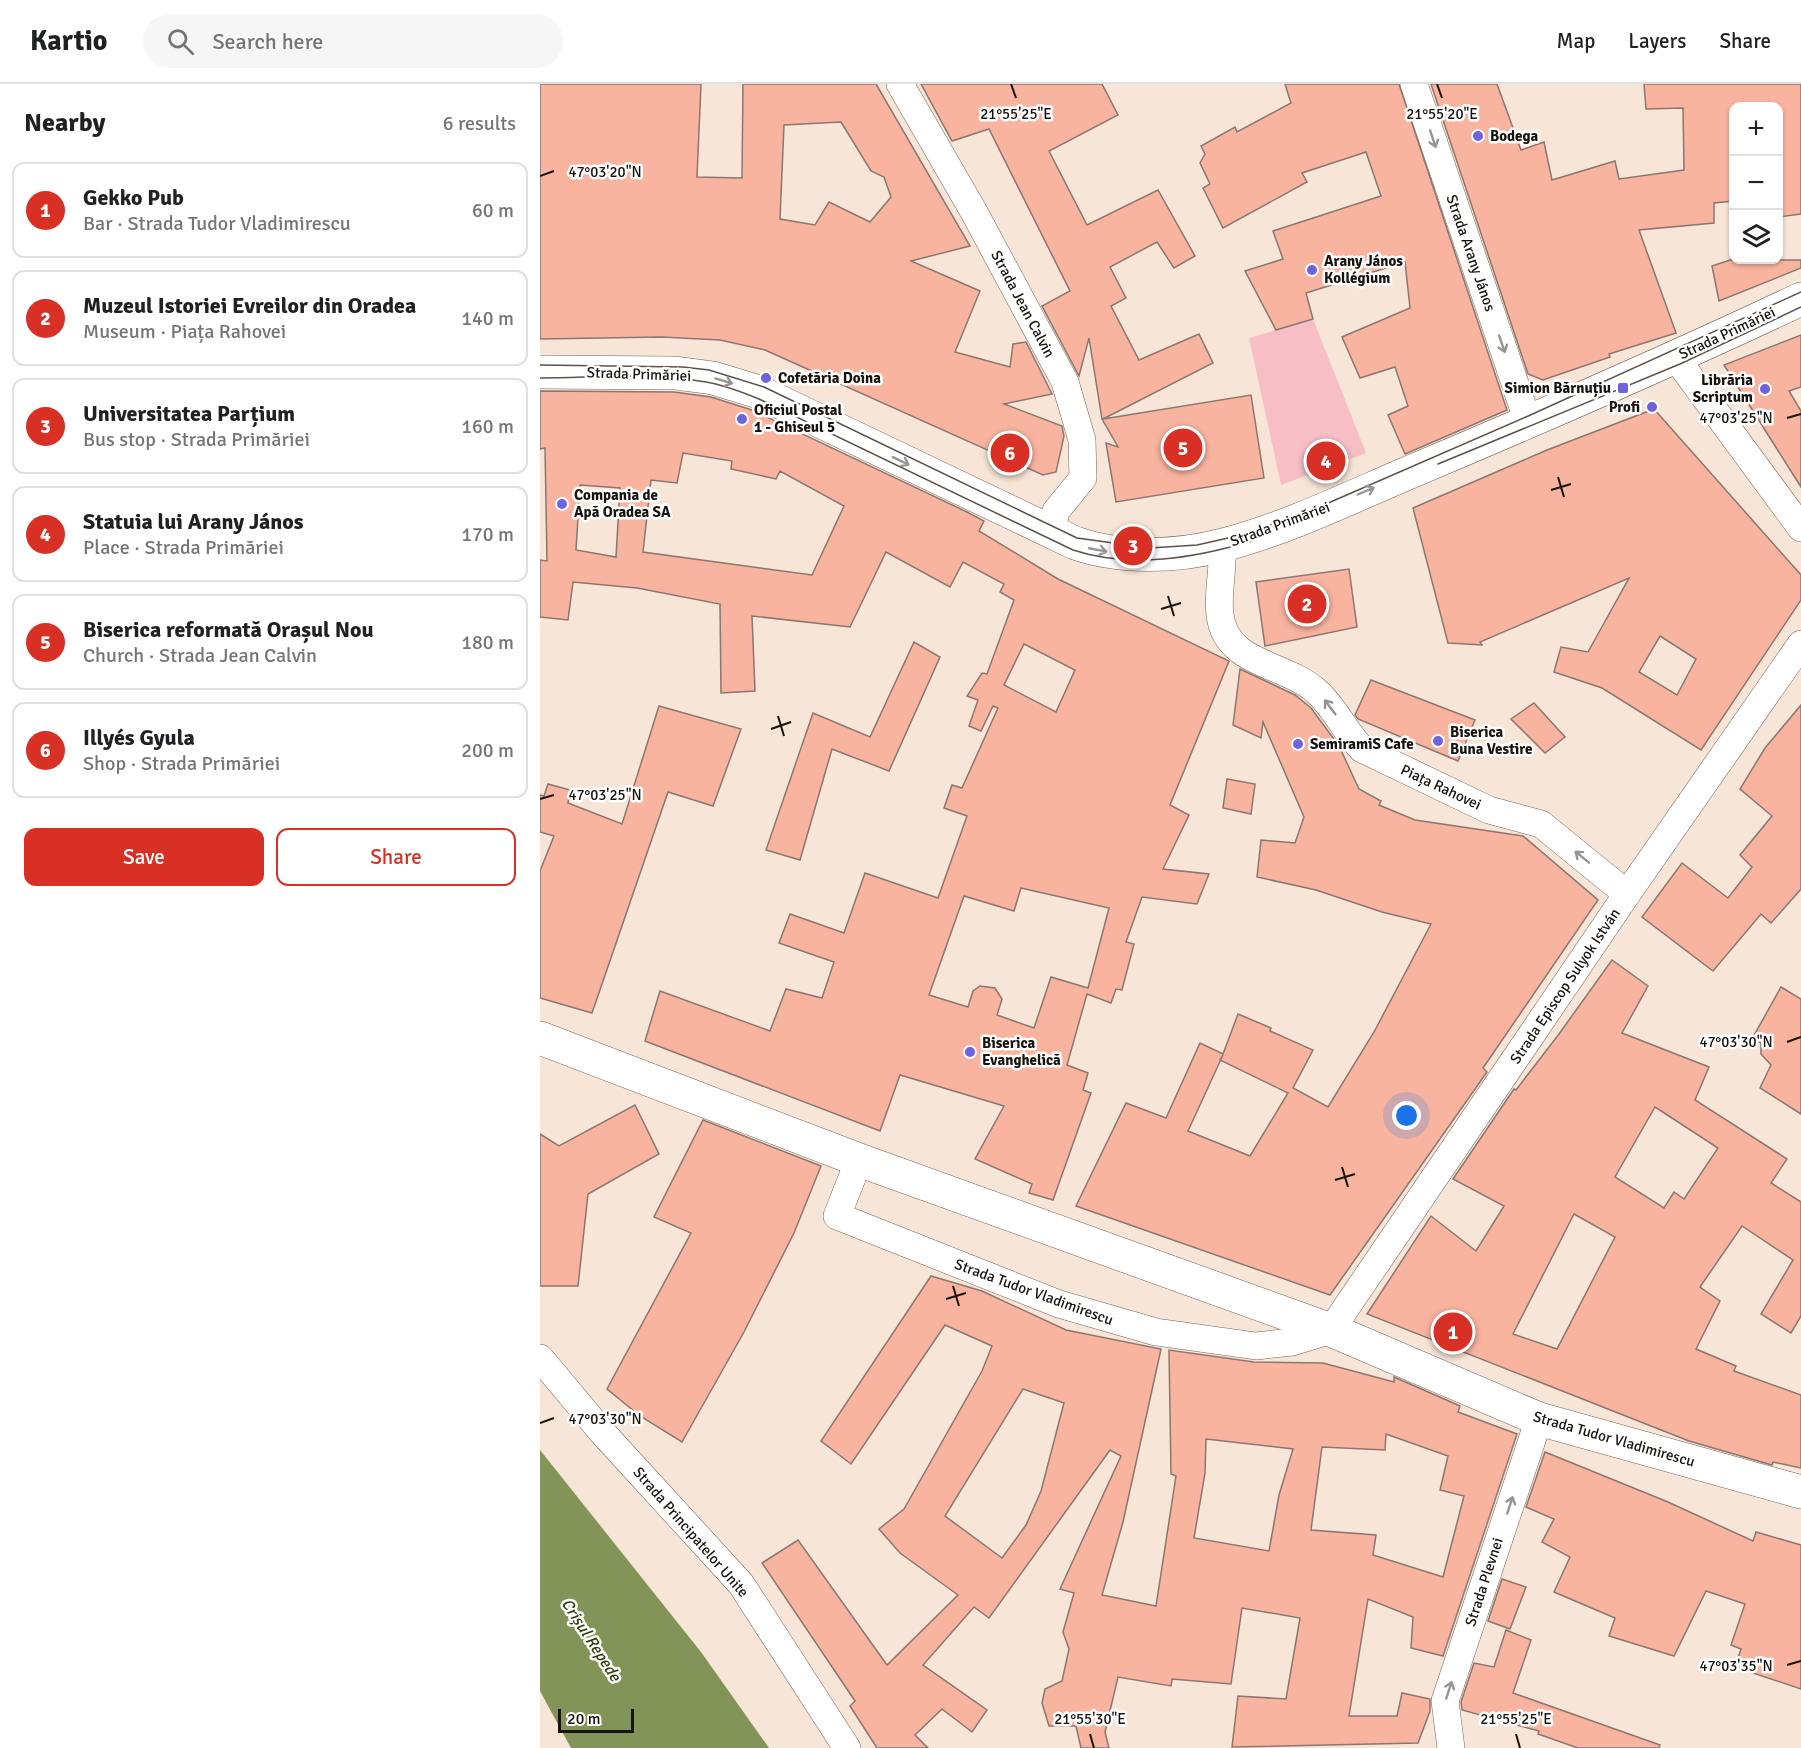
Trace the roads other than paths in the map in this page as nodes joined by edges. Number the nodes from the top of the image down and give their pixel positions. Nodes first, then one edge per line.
1 (900, 84) edge
2 (1414, 84) edge
3 (1801, 299) edge
4 (1676, 357) junction
5 (540, 372) edge
6 (1528, 423) junction
7 (1801, 528) edge
8 (1051, 534) junction
9 (1222, 545) junction
10 (1801, 644) edge
11 (1627, 894) junction
12 (540, 1038) edge
13 (859, 1160) junction
14 (1331, 1330) junction
15 (540, 1358) edge
16 (1539, 1419) junction
17 (1801, 1492) edge
18 (847, 1748) edge
19 (1451, 1748) edge

1 - 8 street, Strada Jean Calvin
2 -> 6 street, Strada Arany János
3 - 4 street, Strada Primăriei
4 - 6 street, Strada Primăriei
4 - 7 street
5 -> 8 street, Strada Primăriei
9 -> 6 street, Strada Primăriei
8 -> 9 street, Strada Primăriei
11 -> 9 street, Piața Rahovei
10 - 11 street, Strada Episcop Sulyok István
11 - 14 street, Strada Episcop Sulyok István
12 - 13 street, Strada Tudor Vladimirescu
13 - 14 street, Strada Tudor Vladimirescu
13 - 14 street, Strada Tudor Vladimirescu
14 - 16 street, Strada Tudor Vladimirescu
15 - 18 street, Strada Principatelor Unite
16 - 17 street, Strada Tudor Vladimirescu
19 -> 16 street, Strada Plevnei

